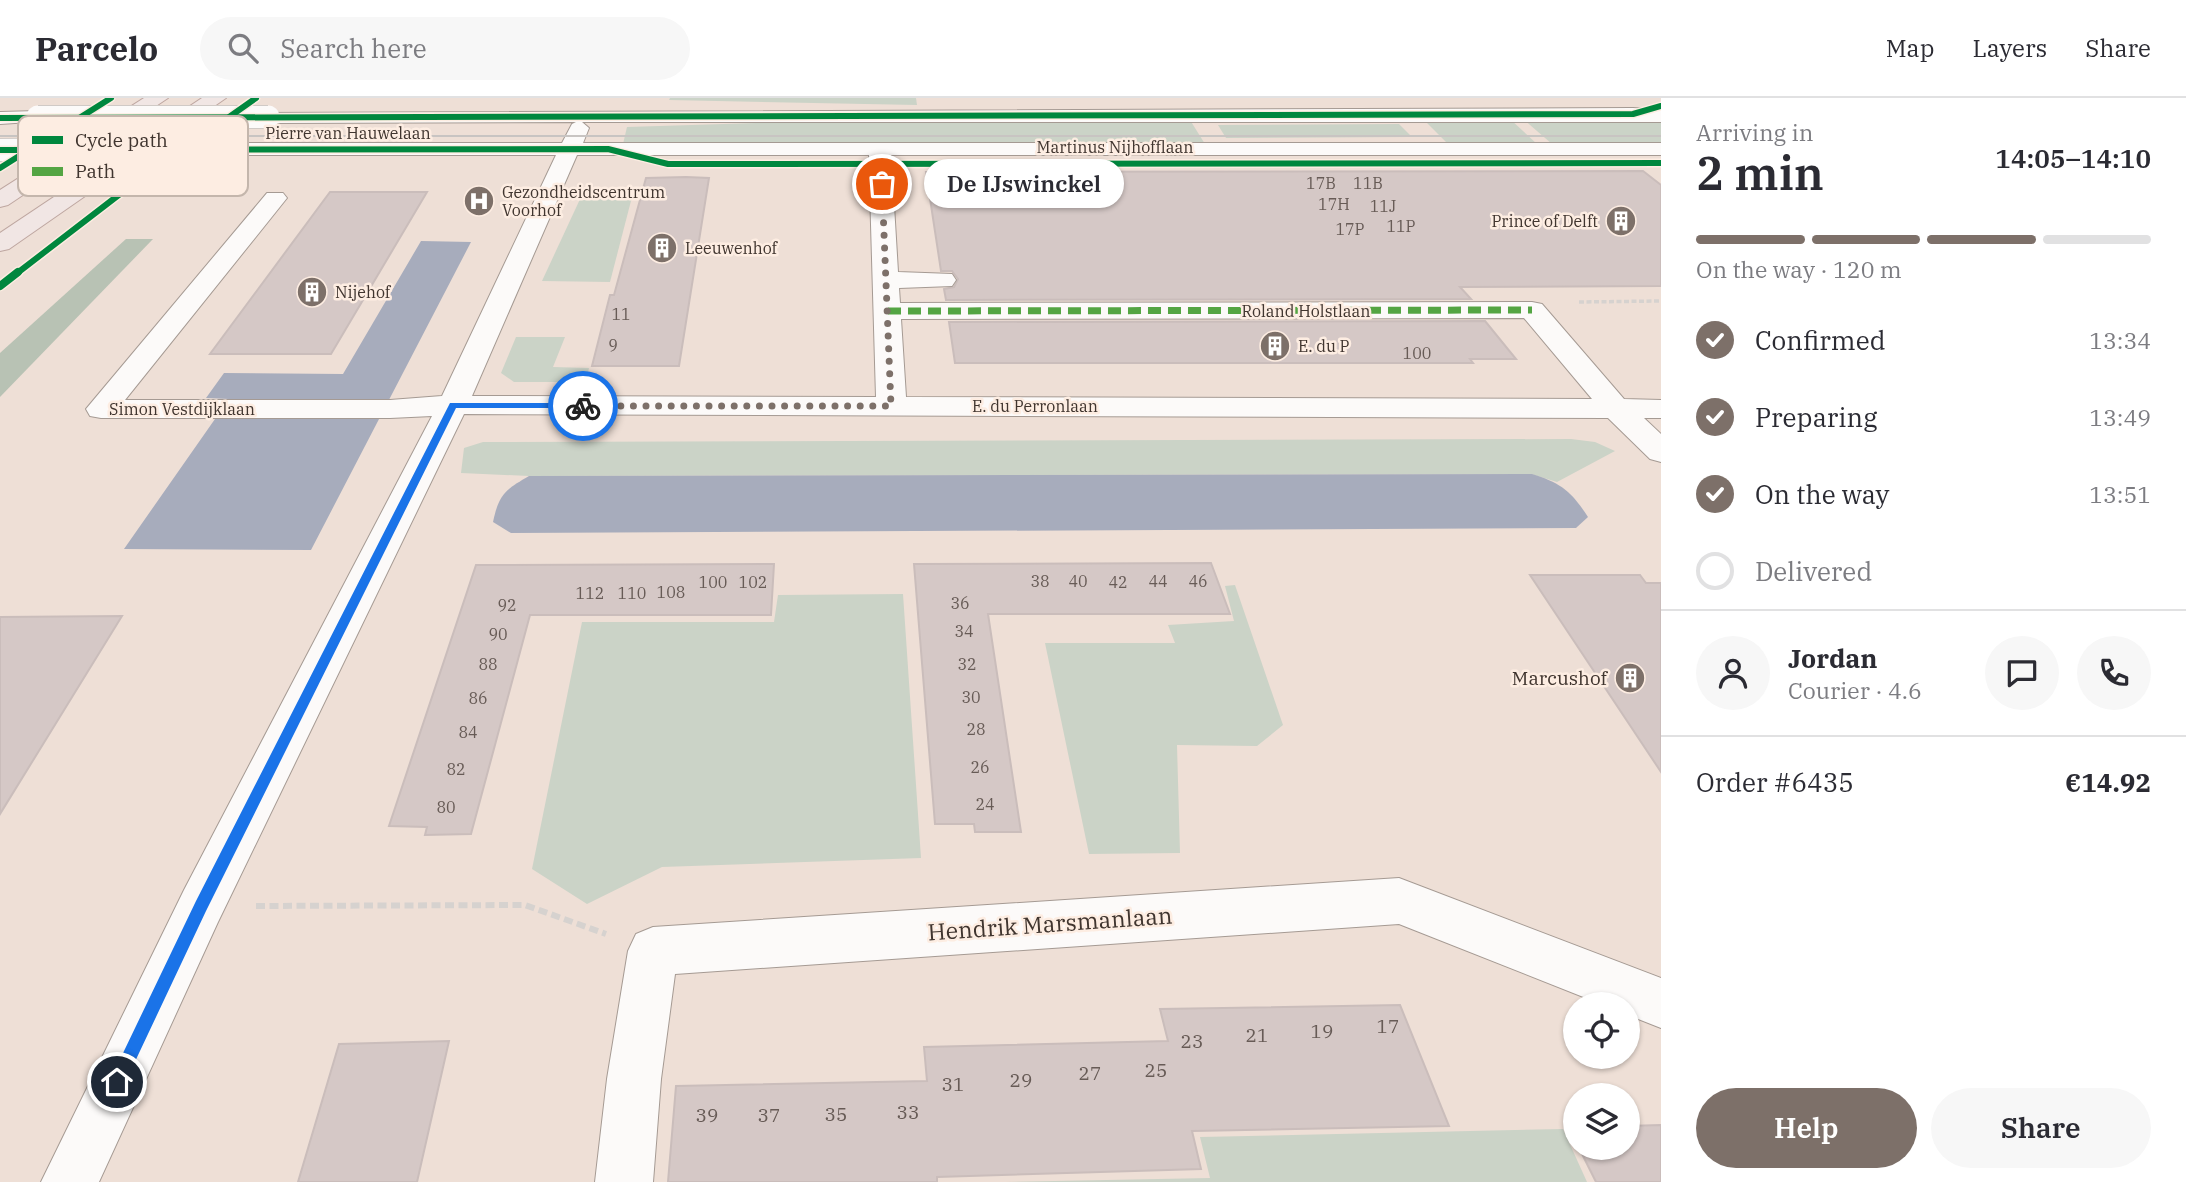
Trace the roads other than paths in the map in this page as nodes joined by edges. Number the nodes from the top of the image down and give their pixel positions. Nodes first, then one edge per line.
1 (158, 98) edge
2 (216, 98) edge
3 (564, 98) edge
4 (635, 98) edge
5 (1659, 111) edge
6 (130, 116) edge
7 (188, 116) edge
8 (248, 117) edge
9 (520, 117) junction
10 (0, 118) edge
11 (18, 118) edge
12 (694, 118) junction
13 (580, 125) edge
14 (248, 149) edge
15 (880, 149) junction
16 (940, 149) junction
17 (1661, 149) edge
18 (0, 150) edge
19 (18, 150) edge
20 (944, 172) dead end
21 (18, 188) edge
22 (68, 196) edge
23 (275, 198) dead end
24 (0, 200) edge
25 (0, 244) edge
26 (943, 280) dead end
27 (887, 281) junction
28 (888, 311) junction
29 (453, 405) junction
30 (891, 406) junction
31 (1616, 409) junction
32 (1661, 410) edge
33 (1661, 452) edge
34 (1661, 1003) edge
35 (70, 1182) edge
36 (624, 1182) edge

1 - 6 main road
2 - 7 main road
3 - 9 street
4 - 12 street
5 - 12 street, Martinus Nijhofflaan
8 - 9 street, Pierre van Hauwelaan, bridge
9 - 13 street, Pierre van Hauwelaan
10 - 11 street, Pierre van Hauwelaan, bridge
12 - 13 street, Martinus Nijhofflaan
13 - 14 street, Pierre van Hauwelaan, bridge
13 - 15 street, Martinus Nijhofflaan
13 - 29 street
15 - 16 street, Martinus Nijhofflaan
15 - 27 street
16 - 17 street, Martinus Nijhofflaan
16 - 20 street
18 - 19 street, Pierre van Hauwelaan, bridge
21 - 24 main road
22 - 25 main road
23 - 29 street, Simon Vestdijklaan
26 - 27 street
27 - 28 street
28 - 30 street
28 - 31 street, Roland Holstlaan
29 - 30 street, E. du Perronlaan
29 - 35 street
30 - 31 street, E. du Perronlaan
31 - 32 street, E. du Perronlaan
31 - 33 street
34 - 36 street, Hendrik Marsmanlaan

